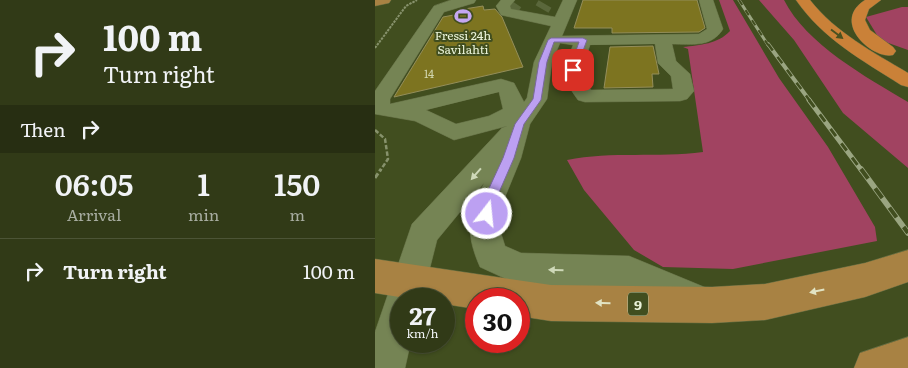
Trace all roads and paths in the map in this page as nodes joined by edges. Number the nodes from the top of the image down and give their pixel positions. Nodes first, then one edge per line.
1 (384, 0) edge
2 (417, 0) edge
3 (469, 0) edge
4 (706, 0) edge
5 (803, 0) edge
6 (874, 0) edge
7 (375, 2) edge
8 (535, 9) edge
9 (551, 40) junction
10 (583, 40) junction
11 (663, 40) junction
12 (375, 48) edge
13 (908, 63) edge
14 (908, 81) edge
15 (524, 110) junction
16 (392, 111) junction
17 (375, 130) edge
18 (375, 178) edge
19 (908, 266) edge
20 (375, 276) edge
21 (393, 288) edge
22 (407, 288) edge
23 (455, 298) edge
24 (703, 305) junction
25 (390, 347) edge
26 (908, 357) edge
27 (384, 368) edge
28 (875, 368) edge

1 - 7 main road
2 - 12 path
3 - 16 street
4 - 11 street
5 -> 14 highway
6 - 13 highway
8 - 9 street
9 - 10 street
9 - 15 street
10 - 11 street
10 - 11 street
15 - 16 street
15 - 16 street
15 -> 22 street
24 -> 15 street
17 - 18 path
19 -> 24 main road, 9
20 - 21 main road, 9
24 -> 23 main road, 9
25 - 27 street
26 - 28 main road

